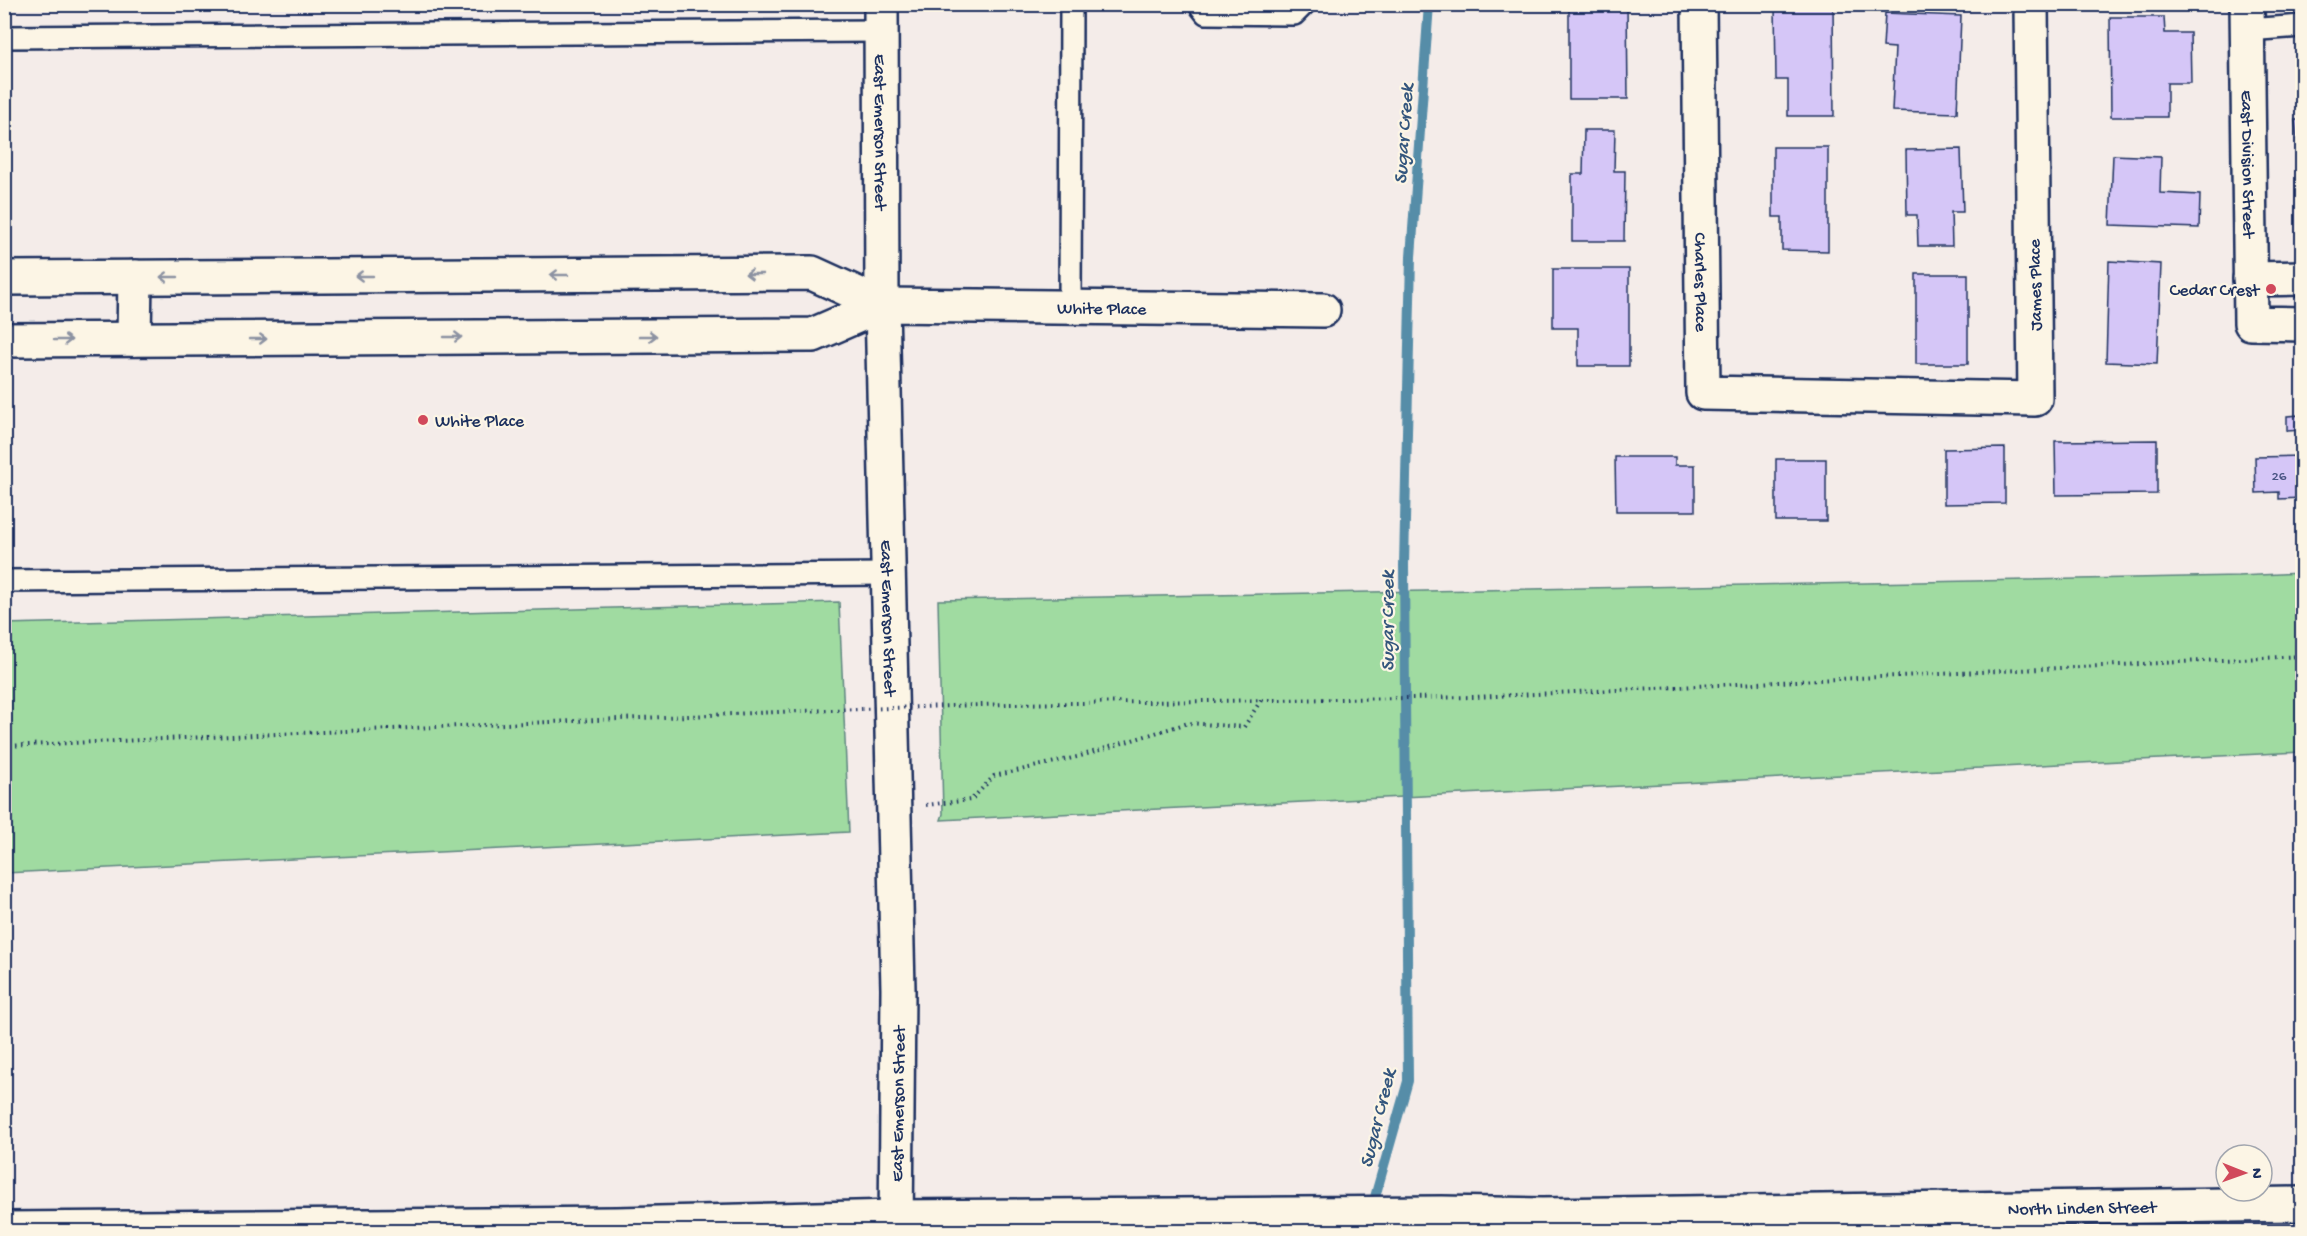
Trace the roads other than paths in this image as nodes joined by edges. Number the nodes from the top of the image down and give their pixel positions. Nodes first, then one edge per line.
1 (1071, 4) edge
2 (1199, 4) edge
3 (1304, 4) edge
4 (1699, 4) edge
5 (2031, 4) edge
6 (2247, 17) edge
7 (881, 18) edge
8 (2302, 26) edge
9 (4, 37) edge
10 (135, 277) junction
11 (4, 278) edge
12 (2302, 278) edge
13 (2250, 279) junction
14 (882, 305) junction
15 (1070, 308) junction
16 (1323, 310) dead end
17 (2302, 324) edge
18 (134, 339) junction
19 (4, 340) edge
20 (1869, 396) joint
21 (888, 574) junction
22 (4, 581) edge
23 (2295, 1204) edge
24 (1542, 1223) edge
25 (896, 1224) edge
26 (754, 1226) edge
27 (673, 1227) edge
28 (617, 1228) edge
29 (4, 1229) edge

1 - 15 lane
2 - 3 lane
4 - 20 street, Charles Place
5 - 20 street, James Place
6 - 8 lane
6 - 13 street, East Division Street
7 - 9 lane
7 - 14 street, East Emerson Street
10 - 11 street, White Place
14 -> 10 street, White Place
10 - 18 street
12 - 13 street
13 - 17 street, East Division Street
14 - 15 street, White Place
18 -> 14 street, White Place
14 - 21 street, East Emerson Street
15 - 16 street, White Place
19 -> 18 street, White Place
21 - 22 lane
21 - 25 street, East Emerson Street
23 - 24 street, North Linden Street
24 - 25 street, North Linden Street
25 - 26 street, North Linden Street
26 - 27 street, North Linden Street
27 - 28 street, North Linden Street
28 - 29 street, North Linden Street

